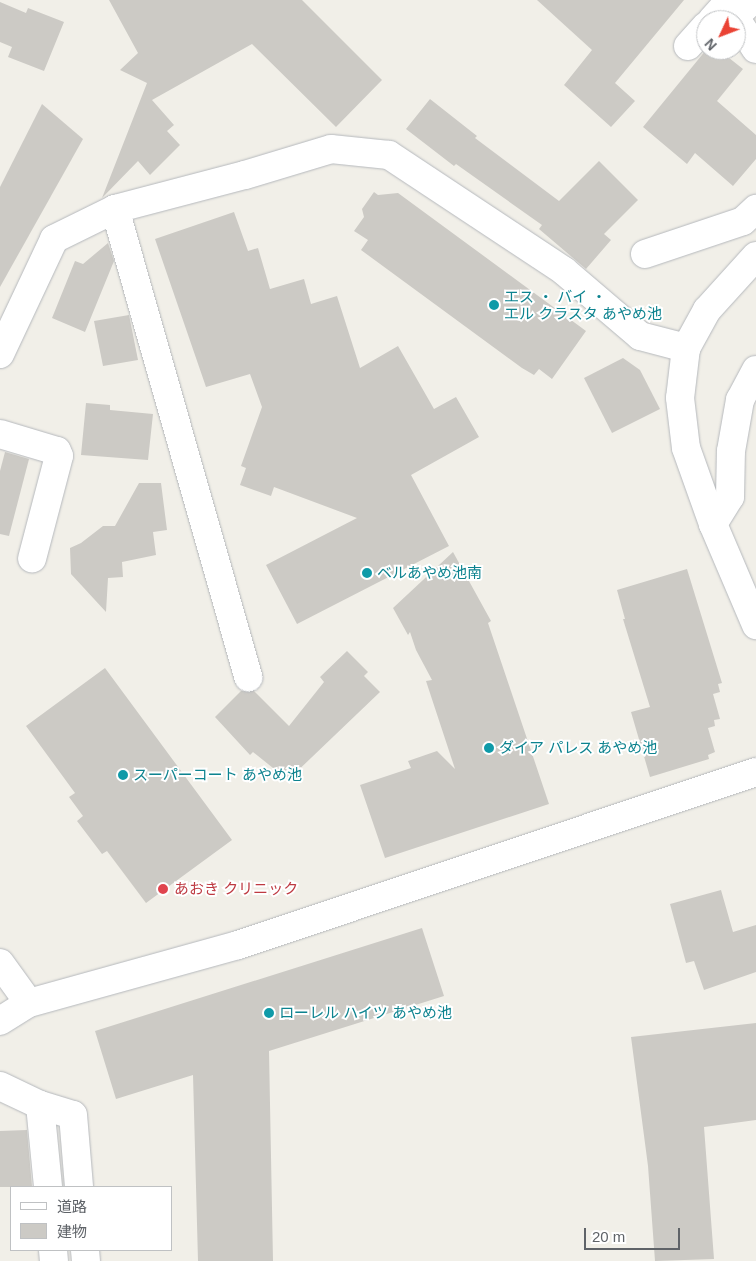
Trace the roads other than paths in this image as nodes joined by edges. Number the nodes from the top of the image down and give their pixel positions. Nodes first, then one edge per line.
1 (731, 8) edge
2 (696, 37) edge
3 (688, 46) dead end
4 (756, 49) edge
5 (116, 209) junction
6 (756, 209) edge
7 (645, 254) dead end
8 (756, 256) edge
9 (686, 348) junction
10 (0, 354) edge
11 (756, 370) edge
12 (0, 434) edge
13 (713, 524) junction
14 (32, 558) dead end
15 (756, 625) edge
16 (248, 676) dead end
17 (756, 772) edge
18 (0, 963) edge
19 (29, 1003) junction
20 (0, 1021) edge
21 (0, 1086) edge
22 (40, 1105) junction
23 (48, 1186) edge
24 (79, 1186) edge

1 - 4 street
2 - 3 street
5 - 9 street
5 - 10 street
5 - 16 street
6 - 7 street
8 - 9 street
9 - 13 street
11 - 13 street
12 - 14 street
13 - 15 street
17 - 19 street
18 - 19 street
19 - 20 street
21 - 22 street
22 - 23 street
22 - 24 street

